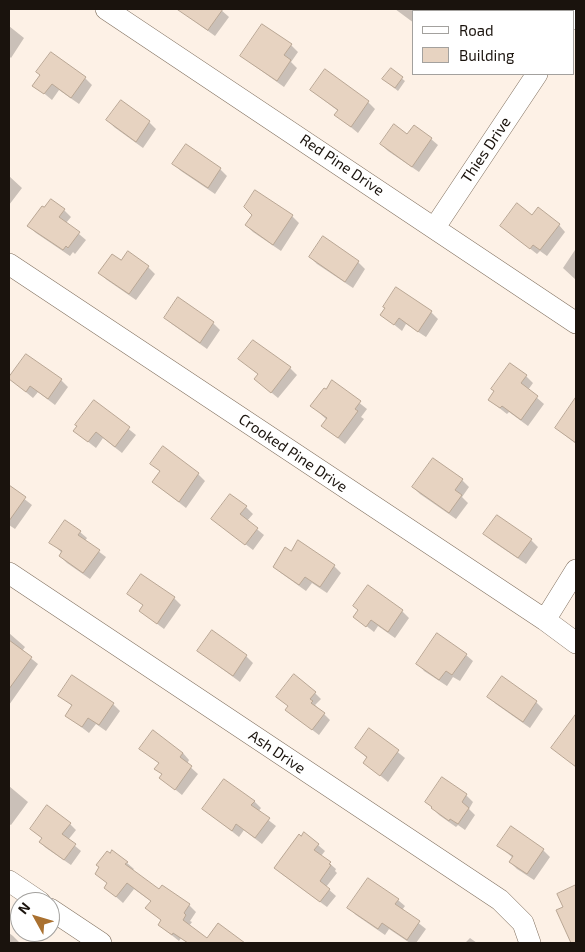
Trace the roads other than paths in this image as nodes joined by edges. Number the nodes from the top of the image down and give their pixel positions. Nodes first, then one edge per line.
1 (106, 9) edge
2 (536, 75) edge
3 (434, 227) junction
4 (9, 264) edge
5 (576, 323) edge
6 (576, 570) edge
7 (9, 573) edge
8 (545, 620) junction
9 (576, 644) edge
10 (9, 881) edge
11 (25, 892) edge
12 (60, 916) edge
13 (101, 943) edge
14 (530, 943) edge

1 - 3 street, Red Pine Drive
2 - 3 street, Thies Drive
3 - 5 street, Red Pine Drive
4 - 8 street, Crooked Pine Drive
6 - 8 street
7 - 14 street, Ash Drive
8 - 9 street, Crooked Pine Drive
10 - 11 street
12 - 13 street

